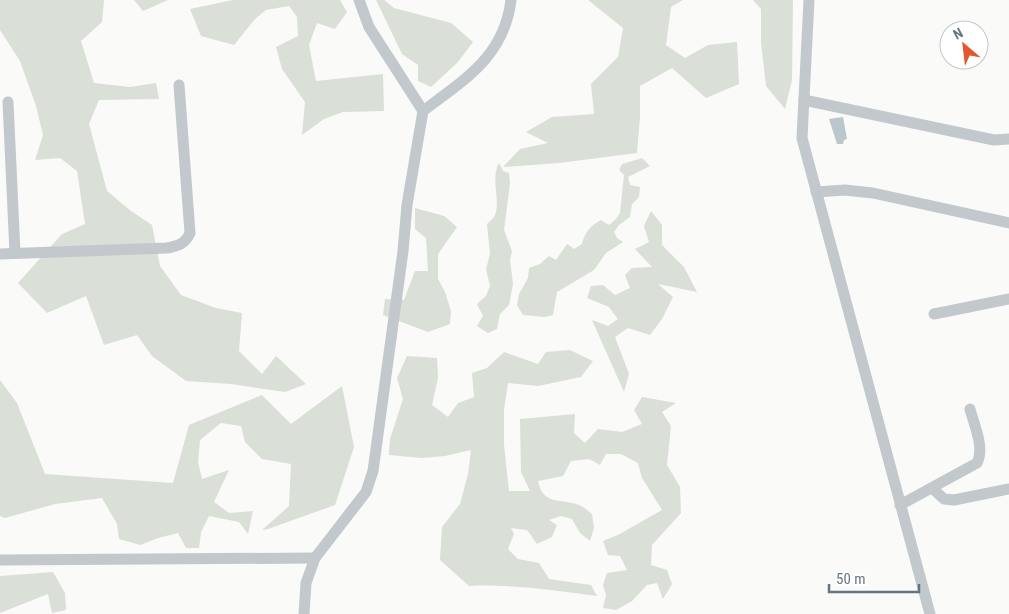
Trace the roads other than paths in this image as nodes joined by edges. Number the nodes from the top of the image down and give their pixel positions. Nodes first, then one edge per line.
1 (359, 0) edge
2 (511, 0) edge
3 (809, 0) edge
4 (179, 86) dead end
5 (804, 100) junction
6 (8, 102) dead end
7 (423, 111) junction
8 (1009, 138) edge
9 (816, 192) junction
10 (1009, 223) edge
11 (0, 254) edge
12 (15, 254) junction
13 (1009, 298) edge
14 (934, 314) dead end
15 (970, 408) dead end
16 (932, 488) junction
17 (1009, 489) edge
18 (900, 505) junction
19 (315, 558) junction
20 (0, 560) edge
21 (304, 614) edge
22 (930, 614) edge

1 - 7 street
2 - 7 street
3 - 5 street
4 - 12 street
5 - 8 street
5 - 9 street
6 - 12 street
7 - 19 street
9 - 10 street
9 - 18 street
11 - 12 street
13 - 14 street
15 - 16 street
16 - 17 street
16 - 18 street
18 - 22 street
19 - 20 street
19 - 21 street

